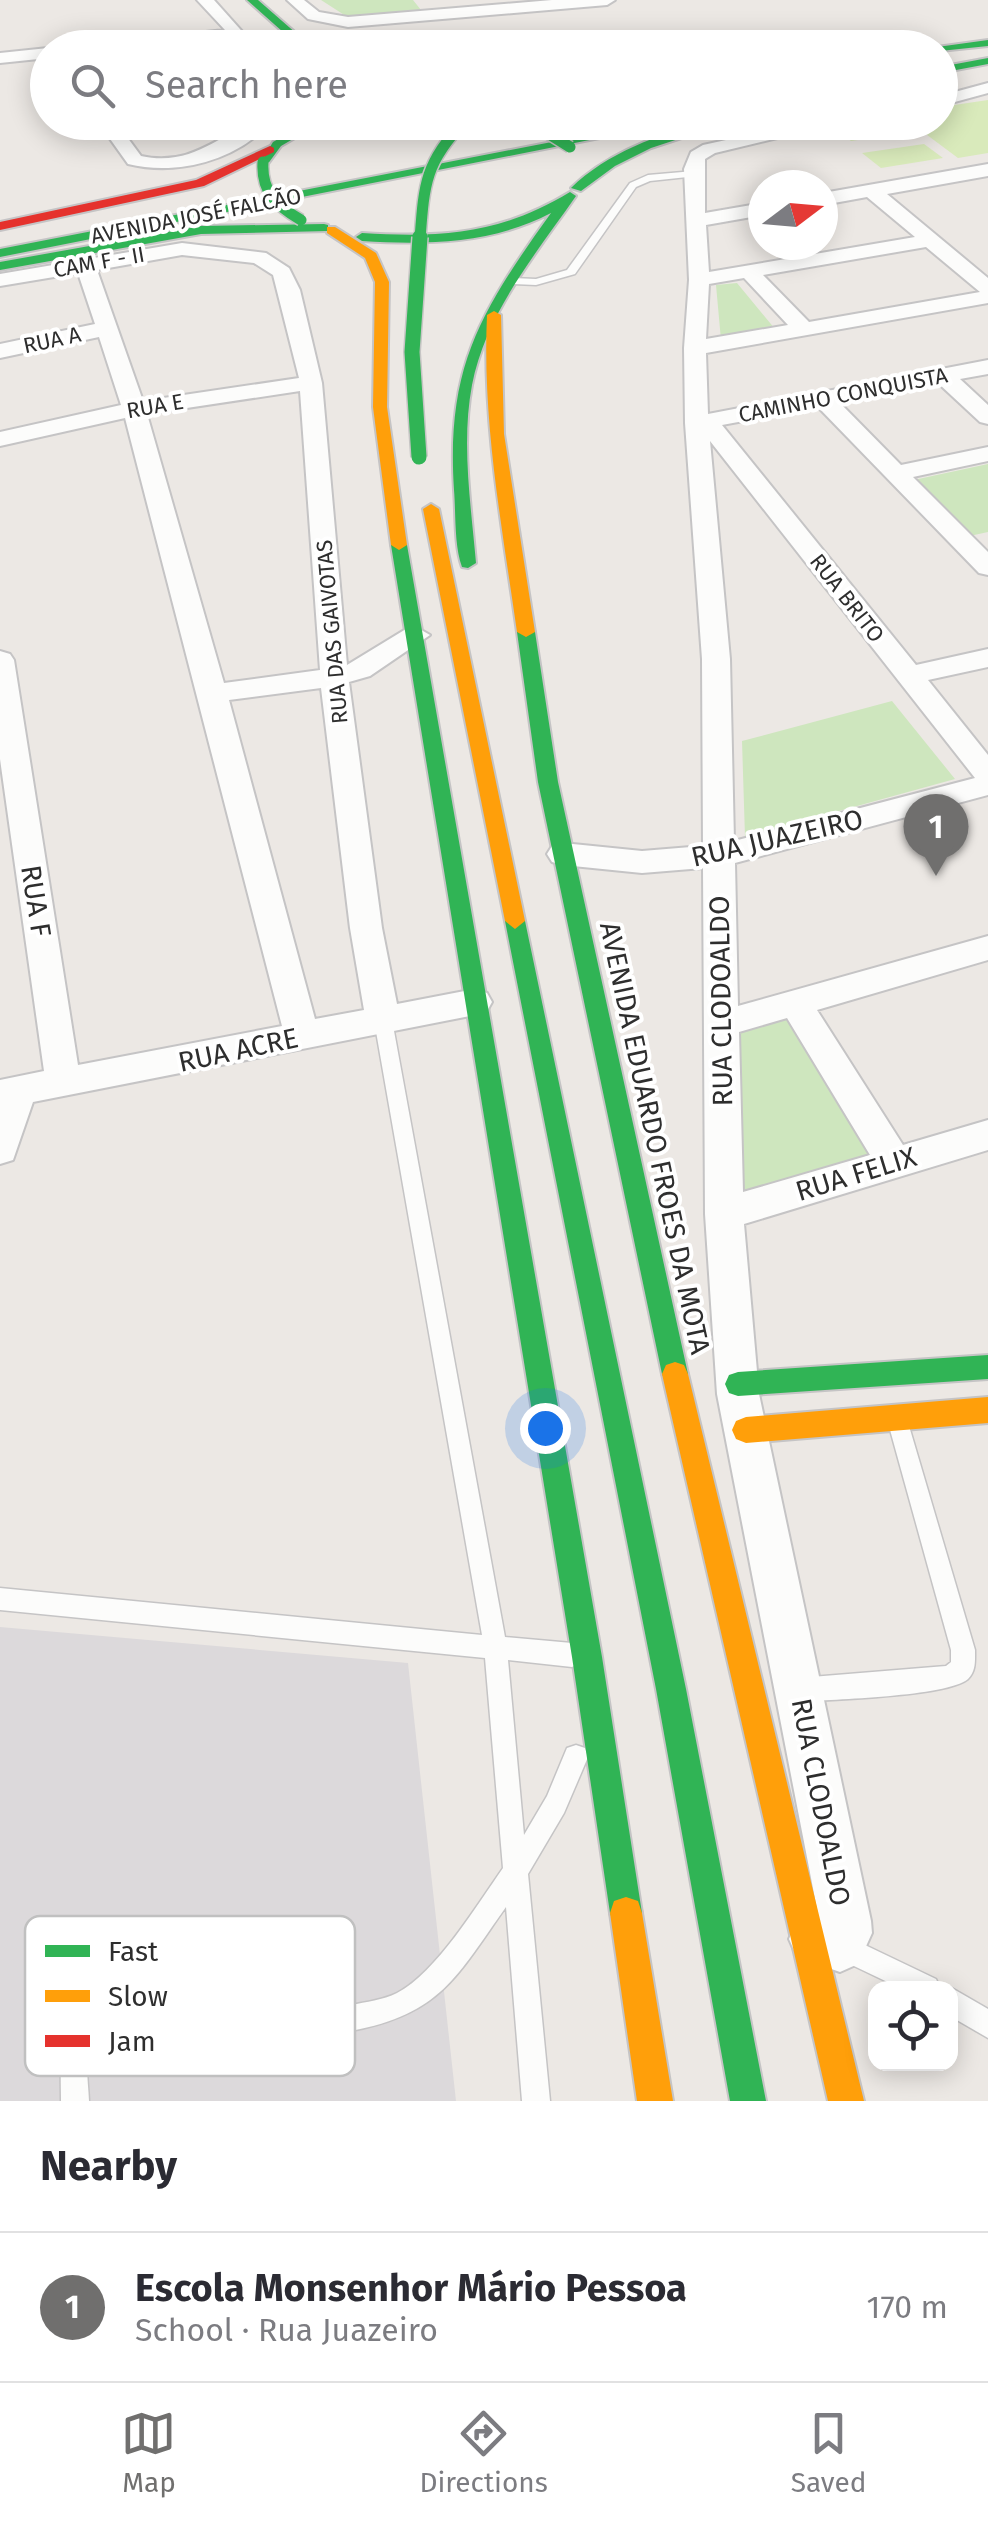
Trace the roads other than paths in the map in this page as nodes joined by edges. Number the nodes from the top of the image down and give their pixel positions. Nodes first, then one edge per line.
1 (205, 0) edge
2 (236, 0) edge
3 (252, 0) edge
4 (295, 0) edge
5 (607, 0) edge
6 (480, 6) edge
7 (235, 30) edge
8 (275, 30) edge
9 (280, 30) edge
10 (988, 43) edge
11 (958, 46) edge
12 (988, 52) edge
13 (30, 55) edge
14 (0, 58) edge
15 (958, 58) edge
16 (988, 61) edge
17 (958, 67) edge
18 (988, 70) edge
19 (958, 77) edge
20 (988, 88) edge
21 (958, 96) edge
22 (120, 140) edge
23 (237, 140) edge
24 (442, 140) edge
25 (539, 140) edge
26 (561, 140) edge
27 (574, 140) edge
28 (656, 140) edge
29 (751, 140) edge
30 (274, 145) edge
31 (383, 174) junction
32 (694, 174) junction
33 (984, 175) edge
34 (872, 190) junction
35 (573, 192) junction
36 (838, 196) edge
37 (748, 212) edge
38 (698, 220) junction
39 (0, 226) edge
40 (328, 229) junction
41 (0, 239) edge
42 (930, 240) junction
43 (0, 252) edge
44 (259, 258) joint
45 (85, 264) junction
46 (0, 266) edge
47 (750, 273) junction
48 (0, 280) edge
49 (512, 280) junction
50 (699, 280) junction
51 (988, 288) edge
52 (988, 297) edge
53 (494, 315) junction
54 (803, 328) junction
55 (104, 329) junction
56 (695, 348) junction
57 (0, 351) edge
58 (988, 367) edge
59 (943, 376) junction
60 (311, 383) junction
61 (824, 400) junction
62 (134, 409) junction
63 (988, 417) edge
64 (702, 422) junction
65 (0, 439) edge
66 (988, 454) edge
67 (898, 473) junction
68 (978, 543) edge
69 (988, 567) edge
70 (416, 634) junction
71 (988, 658) edge
72 (0, 660) edge
73 (908, 676) junction
74 (334, 678) junction
75 (214, 693) junction
76 (476, 721) junction
77 (988, 775) edge
78 (988, 785) edge
79 (563, 854) junction
80 (720, 856) junction
81 (988, 948) edge
82 (475, 1002) junction
83 (796, 1004) junction
84 (383, 1020) junction
85 (721, 1024) junction
86 (302, 1036) junction
87 (63, 1082) junction
88 (9, 1092) edge
89 (988, 1134) edge
90 (0, 1149) edge
91 (894, 1162) junction
92 (724, 1214) junction
93 (988, 1367) edge
94 (738, 1384) junction
95 (988, 1410) edge
96 (896, 1418) junction
97 (746, 1430) junction
98 (0, 1599) edge
99 (495, 1644) junction
100 (587, 1657) junction
101 (798, 1690) junction
102 (594, 1704) junction
103 (516, 1873) junction
104 (824, 1942) junction
105 (911, 1981) edge
106 (958, 2005) edge
107 (355, 2017) edge
108 (988, 2025) edge
109 (536, 2101) edge
110 (655, 2101) edge
111 (748, 2101) edge
112 (846, 2101) edge

1 - 7 street
2 - 8 main road
3 - 9 main road
4 - 6 street
5 - 6 street
10 - 11 main road
12 - 15 main road
13 - 14 street
16 - 17 main road
18 - 19 main road
20 - 21 street
22 - 23 street
24 - 76 main road, bridge
25 - 31 main road
26 - 35 main road, bridge
27 - 31 main road
28 - 35 main road
29 - 32 street
30 - 39 main road
30 - 40 main road, bridge
31 - 41 main road, AVENIDA JOSÉ FALCÃO
31 - 43 main road, AVENIDA JOSÉ FALCÃO
32 - 38 street, RUA CLODOALDO
32 - 49 lane
33 - 34 street
34 - 36 street
34 - 42 street
35 - 40 main road
35 - 49 main road, AVENIDA EDUARDO FROES DA MOTA
37 - 38 street
38 - 50 street, RUA CLODOALDO
40 - 46 main road
40 - 70 main road
42 - 47 street
42 - 51 street
44 - 45 street, CAM F - II
44 - 60 street, RUA DAS GAIVOTAS
45 - 48 street, CAM F - II
45 - 55 street
47 - 50 street
47 - 54 street
49 - 53 main road, AVENIDA EDUARDO FROES DA MOTA
50 - 56 street, RUA CLODOALDO
52 - 54 street
53 - 76 main road
53 - 79 main road, AVENIDA EDUARDO FROES DA MOTA
54 - 56 street
55 - 57 street, RUA A
55 - 62 street
56 - 64 street, RUA CLODOALDO
58 - 59 street, CAMINHO CONQUISTA
59 - 61 street, CAMINHO CONQUISTA
59 - 63 street
60 - 62 street, RUA E
60 - 74 street, RUA DAS GAIVOTAS
61 - 64 street, CAMINHO CONQUISTA
61 - 67 street
62 - 65 street, RUA E
62 - 75 street
64 - 73 street, RUA BRITO
64 - 80 street, RUA CLODOALDO
66 - 67 street
67 - 68 street
68 - 69 street
70 - 74 street
70 - 82 main road
71 - 73 street
72 - 87 street, RUA F
73 - 77 street, RUA BRITO
74 - 75 street
74 - 84 street, RUA DAS GAIVOTAS
75 - 86 street
76 - 111 main road
78 - 80 street, RUA JUAZEIRO
79 - 80 street, RUA JUAZEIRO
79 - 104 main road, AVENIDA EDUARDO FROES DA MOTA
80 - 85 street, RUA CLODOALDO
81 - 83 street
82 - 84 street, RUA ACRE
82 - 100 main road
83 - 85 street
83 - 91 street
84 - 86 street, RUA ACRE
84 - 99 lane
85 - 92 street, RUA CLODOALDO
86 - 87 street, RUA ACRE
87 - 88 street, RUA ACRE
88 - 90 street
89 - 91 street, RUA FELIX
91 - 92 street, RUA FELIX
92 - 94 street, RUA CLODOALDO
93 - 94 main road
94 - 97 street, RUA CLODOALDO
95 - 96 main road
96 - 97 main road
96 - 101 lane
97 - 101 street, RUA CLODOALDO
98 - 99 lane
99 - 100 lane
99 - 103 lane
100 - 102 main road
101 - 104 street, RUA CLODOALDO
102 - 103 lane
102 - 110 main road
103 - 107 lane
103 - 109 lane
104 - 105 lane
104 - 112 main road, AVENIDA EDUARDO FROES DA MOTA
106 - 108 lane

